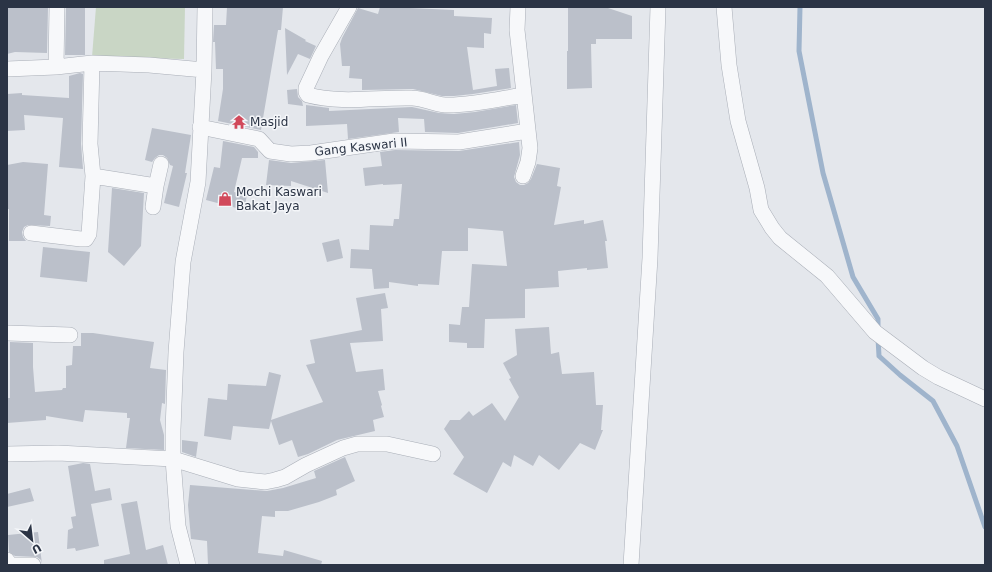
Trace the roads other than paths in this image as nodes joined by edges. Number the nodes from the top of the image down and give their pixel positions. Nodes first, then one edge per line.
1 (57, 7) edge
2 (205, 7) edge
3 (348, 7) edge
4 (518, 7) edge
5 (658, 7) edge
6 (724, 7) edge
7 (92, 63) junction
8 (56, 67) junction
9 (7, 69) edge
10 (204, 70) junction
11 (523, 95) junction
12 (200, 127) junction
13 (528, 131) junction
14 (161, 164) dead end
15 (93, 176) junction
16 (523, 176) dead end
17 (156, 186) junction
18 (153, 207) dead end
19 (31, 233) dead end
20 (7, 333) edge
21 (70, 335) dead end
22 (985, 399) edge
23 (7, 454) edge
24 (434, 454) dead end
25 (173, 459) junction
26 (7, 560) edge
27 (33, 565) edge
28 (188, 565) edge
29 (631, 565) edge

1 - 8 street
2 - 10 street
3 - 11 street
4 - 11 street
5 - 29 street
6 - 22 street
7 - 8 street
7 - 10 street
7 - 15 street
8 - 9 street
10 - 12 street
11 - 13 street
12 - 13 street, Gang Kaswari II
12 - 25 street
13 - 16 street
14 - 17 street
15 - 17 street
15 - 19 street
17 - 18 street
20 - 21 street
23 - 25 street
24 - 25 street
25 - 28 street
26 - 27 street

